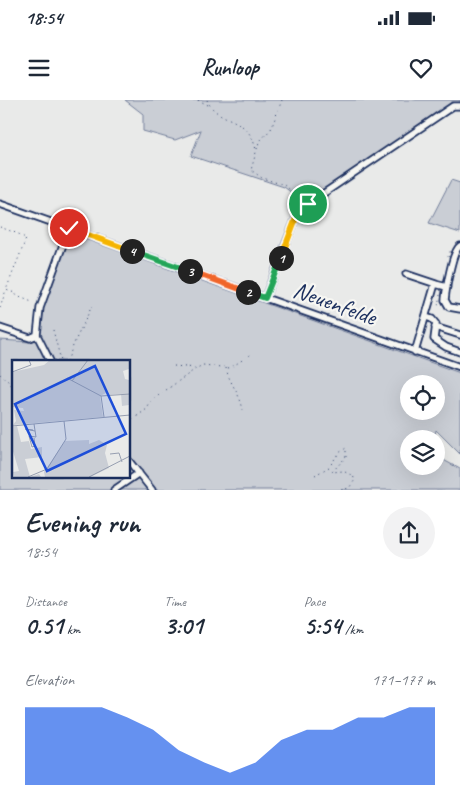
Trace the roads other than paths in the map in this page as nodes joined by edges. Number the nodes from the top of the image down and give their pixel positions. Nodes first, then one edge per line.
1 (460, 106) edge
2 (0, 204) edge
3 (69, 228) junction
4 (460, 246) edge
5 (406, 274) dead end
6 (436, 284) junction
7 (447, 287) junction
8 (265, 298) junction
9 (460, 309) edge
10 (426, 317) junction
11 (435, 327) junction
12 (0, 328) edge
13 (37, 335) junction
14 (460, 335) edge
15 (415, 352) junction
16 (460, 352) edge
17 (50, 360) edge
18 (460, 367) edge
19 (130, 462) edge
20 (138, 473) junction
21 (114, 490) edge
22 (152, 490) edge

1 - 8 street
2 - 3 street, Neuenfelde
3 - 8 street, Neuenfelde
3 - 13 street
4 - 7 street
5 - 6 street
6 - 7 street
6 - 10 street
7 - 9 street
8 - 15 street, Neuenfelde
10 - 11 street
10 - 15 street
11 - 14 street
11 - 16 street
12 - 13 street
13 - 17 street
15 - 18 street, Neuenfelde
19 - 20 street
20 - 21 street
20 - 22 street

